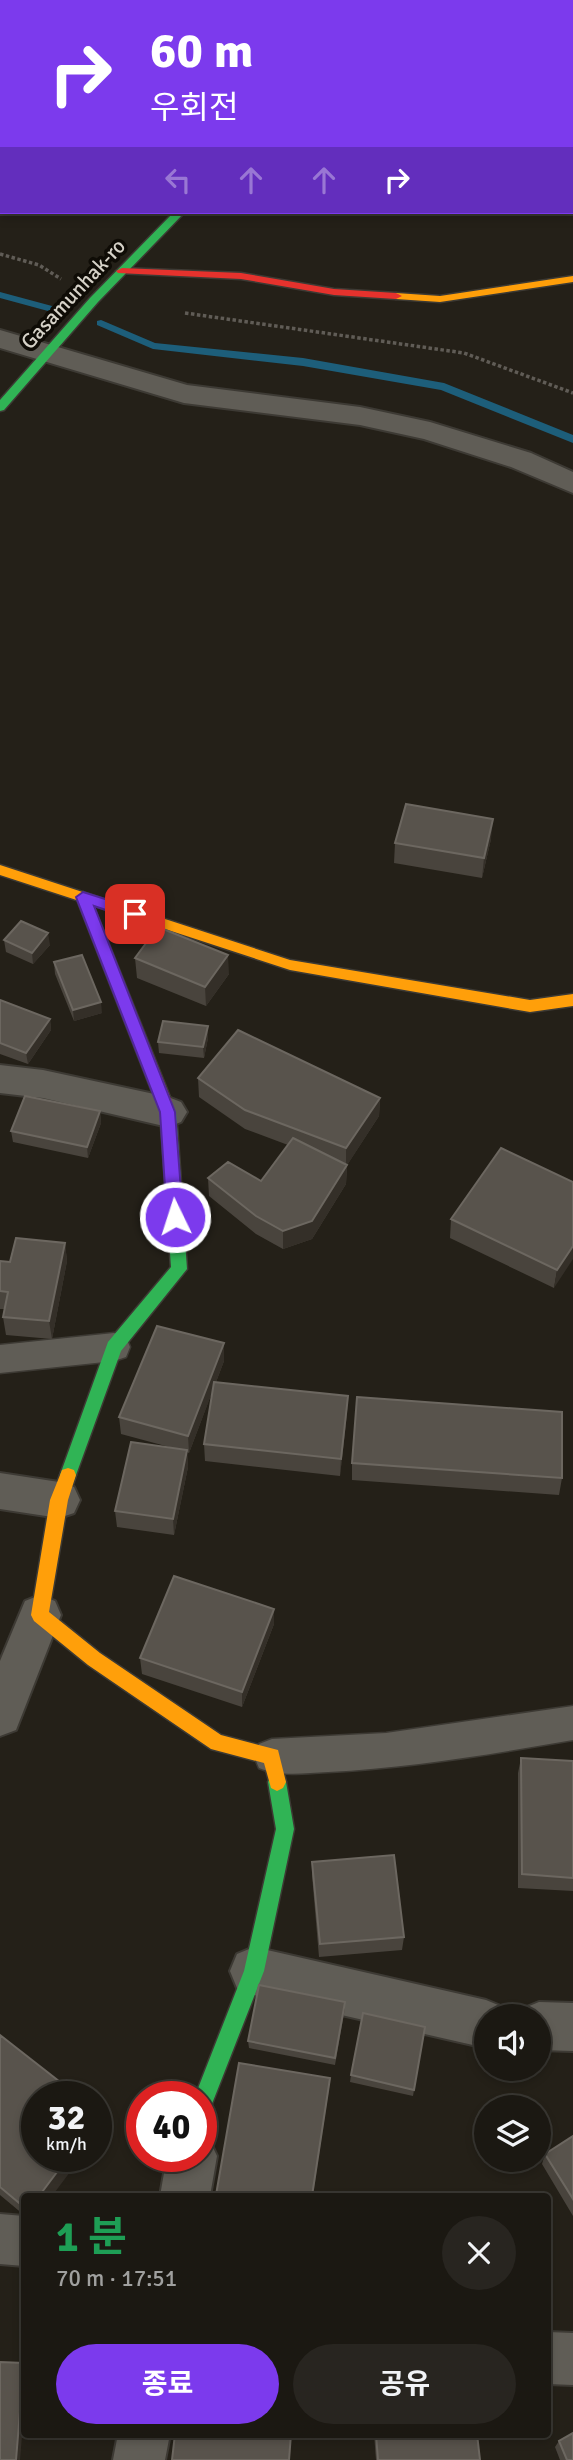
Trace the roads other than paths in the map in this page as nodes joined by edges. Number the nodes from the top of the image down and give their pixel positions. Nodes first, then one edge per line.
1 (178, 214) edge
2 (122, 271) junction
3 (573, 279) edge
4 (0, 339) edge
5 (48, 352) junction
6 (0, 407) edge
7 (573, 483) edge
8 (0, 870) edge
9 (83, 897) junction
10 (572, 1000) edge
11 (0, 1079) edge
12 (168, 1112) junction
13 (114, 1347) junction
14 (0, 1359) edge
15 (0, 1492) edge
16 (59, 1500) junction
17 (40, 1615) junction
18 (0, 1715) edge
19 (573, 1723) edge
20 (272, 1756) junction
21 (254, 1971) junction
22 (474, 2021) edge
23 (551, 2026) edge
24 (573, 2027) edge
25 (209, 2081) edge
26 (189, 2172) edge
27 (186, 2193) edge
28 (0, 2239) edge
29 (21, 2241) edge
30 (551, 2358) edge
31 (573, 2359) edge
32 (143, 2438) edge
33 (139, 2460) edge

1 - 2 street, Gasamunhak-ro
2 - 3 street
2 - 5 street, Gasamunhak-ro
4 - 5 street
5 - 6 street, Gasamunhak-ro
5 - 7 street
8 - 9 street
9 - 10 street
9 - 12 street
11 - 12 street
12 - 13 street
13 - 14 lane
13 - 16 street
15 - 16 street
16 - 17 street
17 - 18 street
17 - 20 street
19 - 20 lane
20 - 21 street
21 - 22 street
21 - 25 street
23 - 24 street
26 - 27 street
28 - 29 street
30 - 31 street
32 - 33 street

